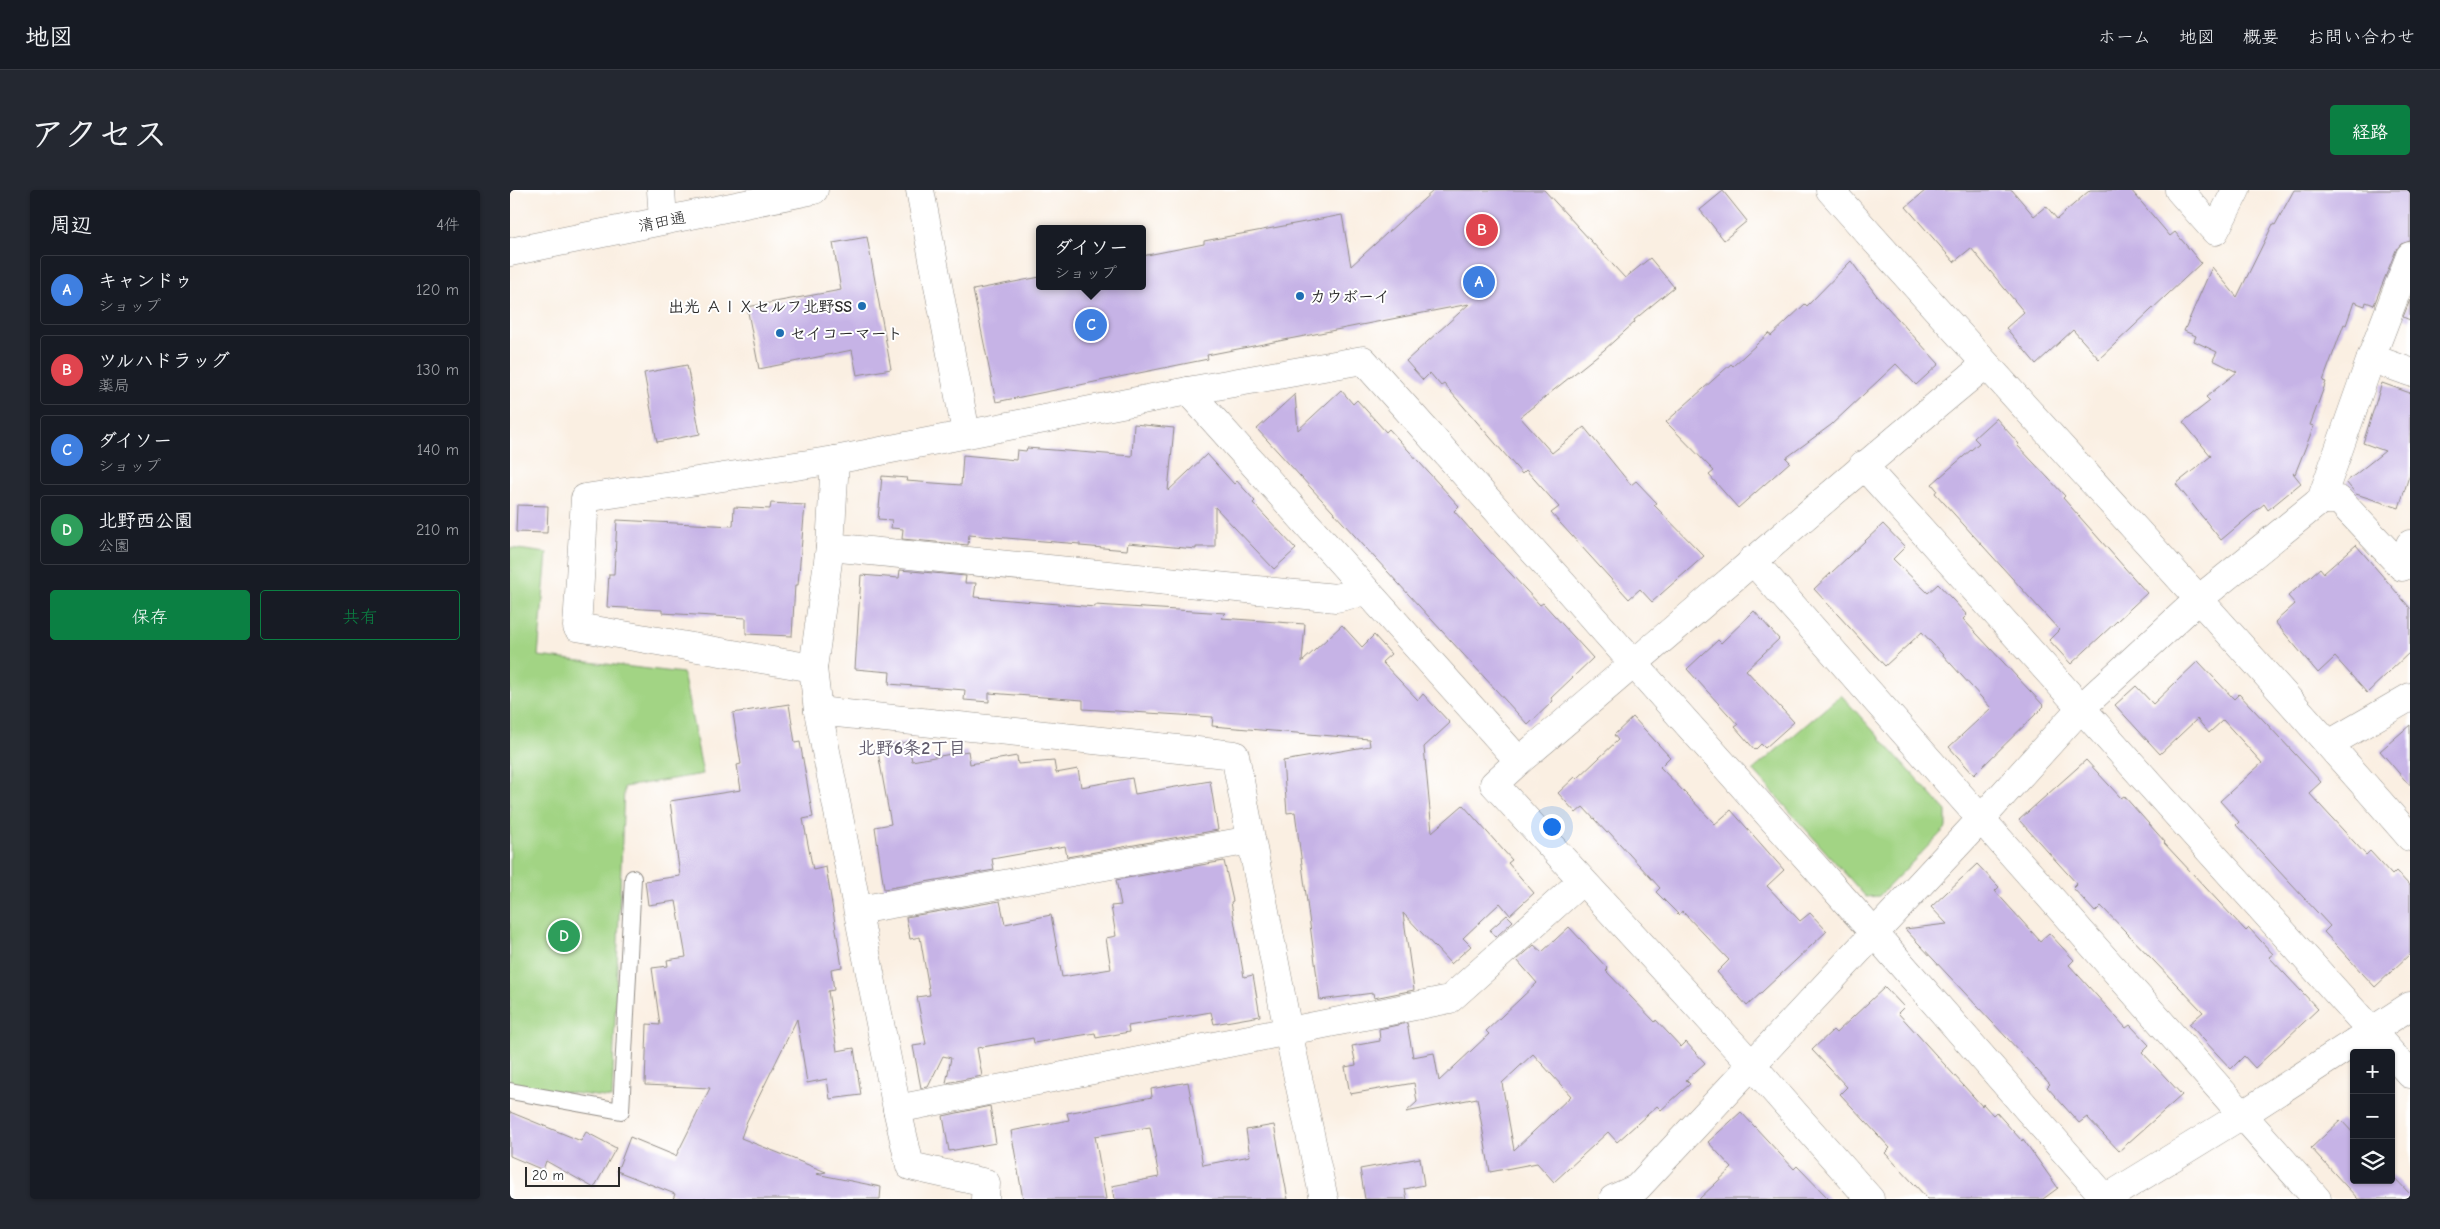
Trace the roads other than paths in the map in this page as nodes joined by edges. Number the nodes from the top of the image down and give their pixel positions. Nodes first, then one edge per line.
1 (661, 190) edge
2 (814, 190) edge
3 (920, 190) edge
4 (1830, 190) edge
5 (2179, 190) edge
6 (2236, 190) edge
7 (663, 220) junction
8 (510, 252) edge
9 (2410, 256) edge
10 (2371, 358) junction
11 (1985, 365) junction
12 (2410, 372) edge
13 (1188, 391) junction
14 (966, 433) junction
15 (835, 460) junction
16 (1863, 465) junction
17 (2321, 500) junction
18 (2410, 544) edge
19 (830, 547) junction
20 (1752, 560) junction
21 (1366, 591) junction
22 (2199, 598) junction
23 (1633, 665) junction
24 (813, 668) junction
25 (2410, 698) edge
26 (2081, 708) junction
27 (818, 711) junction
28 (2330, 744) junction
29 (1519, 762) junction
30 (1980, 820) junction
31 (2410, 837) edge
32 (1251, 840) junction
33 (633, 878) dead end
34 (1582, 880) junction
35 (858, 910) junction
36 (1874, 933) junction
37 (2410, 1006) edge
38 (2372, 1030) junction
39 (1288, 1031) junction
40 (1751, 1064) junction
41 (2410, 1074) edge
42 (510, 1091) edge
43 (897, 1110) junction
44 (2242, 1115) junction
45 (1632, 1195) edge
46 (985, 1199) edge
47 (1324, 1199) edge
48 (1870, 1199) edge
49 (2105, 1199) edge
50 (2316, 1199) edge

1 - 7 street
2 - 7 street, 清田通
3 - 14 street
4 - 11 street
5 - 6 street
7 - 8 street, 清田通
9 - 10 street
10 - 12 street
10 - 17 street
11 - 16 street
11 - 22 street
13 - 14 street
13 - 21 street
13 - 23 street
14 - 15 street
15 - 19 street
15 - 24 street
16 - 20 street
16 - 26 street
17 - 18 street
17 - 22 street
19 - 21 street
19 - 24 street
20 - 23 street
20 - 30 street
21 - 29 street
22 - 26 street
22 - 28 street
23 - 29 street
23 - 36 street
24 - 27 street
25 - 28 street
26 - 30 street
26 - 38 street
27 - 32 street
27 - 35 street
28 - 31 street
29 - 34 street
30 - 36 street
30 - 44 street
32 - 35 street
32 - 39 street
33 - 42 lane
34 - 39 street
34 - 40 street
35 - 43 street
36 - 40 street
36 - 49 street
37 - 38 street
38 - 41 street
38 - 44 street
39 - 43 street
39 - 47 street
40 - 45 street
40 - 48 street
43 - 46 street
44 - 49 street
44 - 50 street

